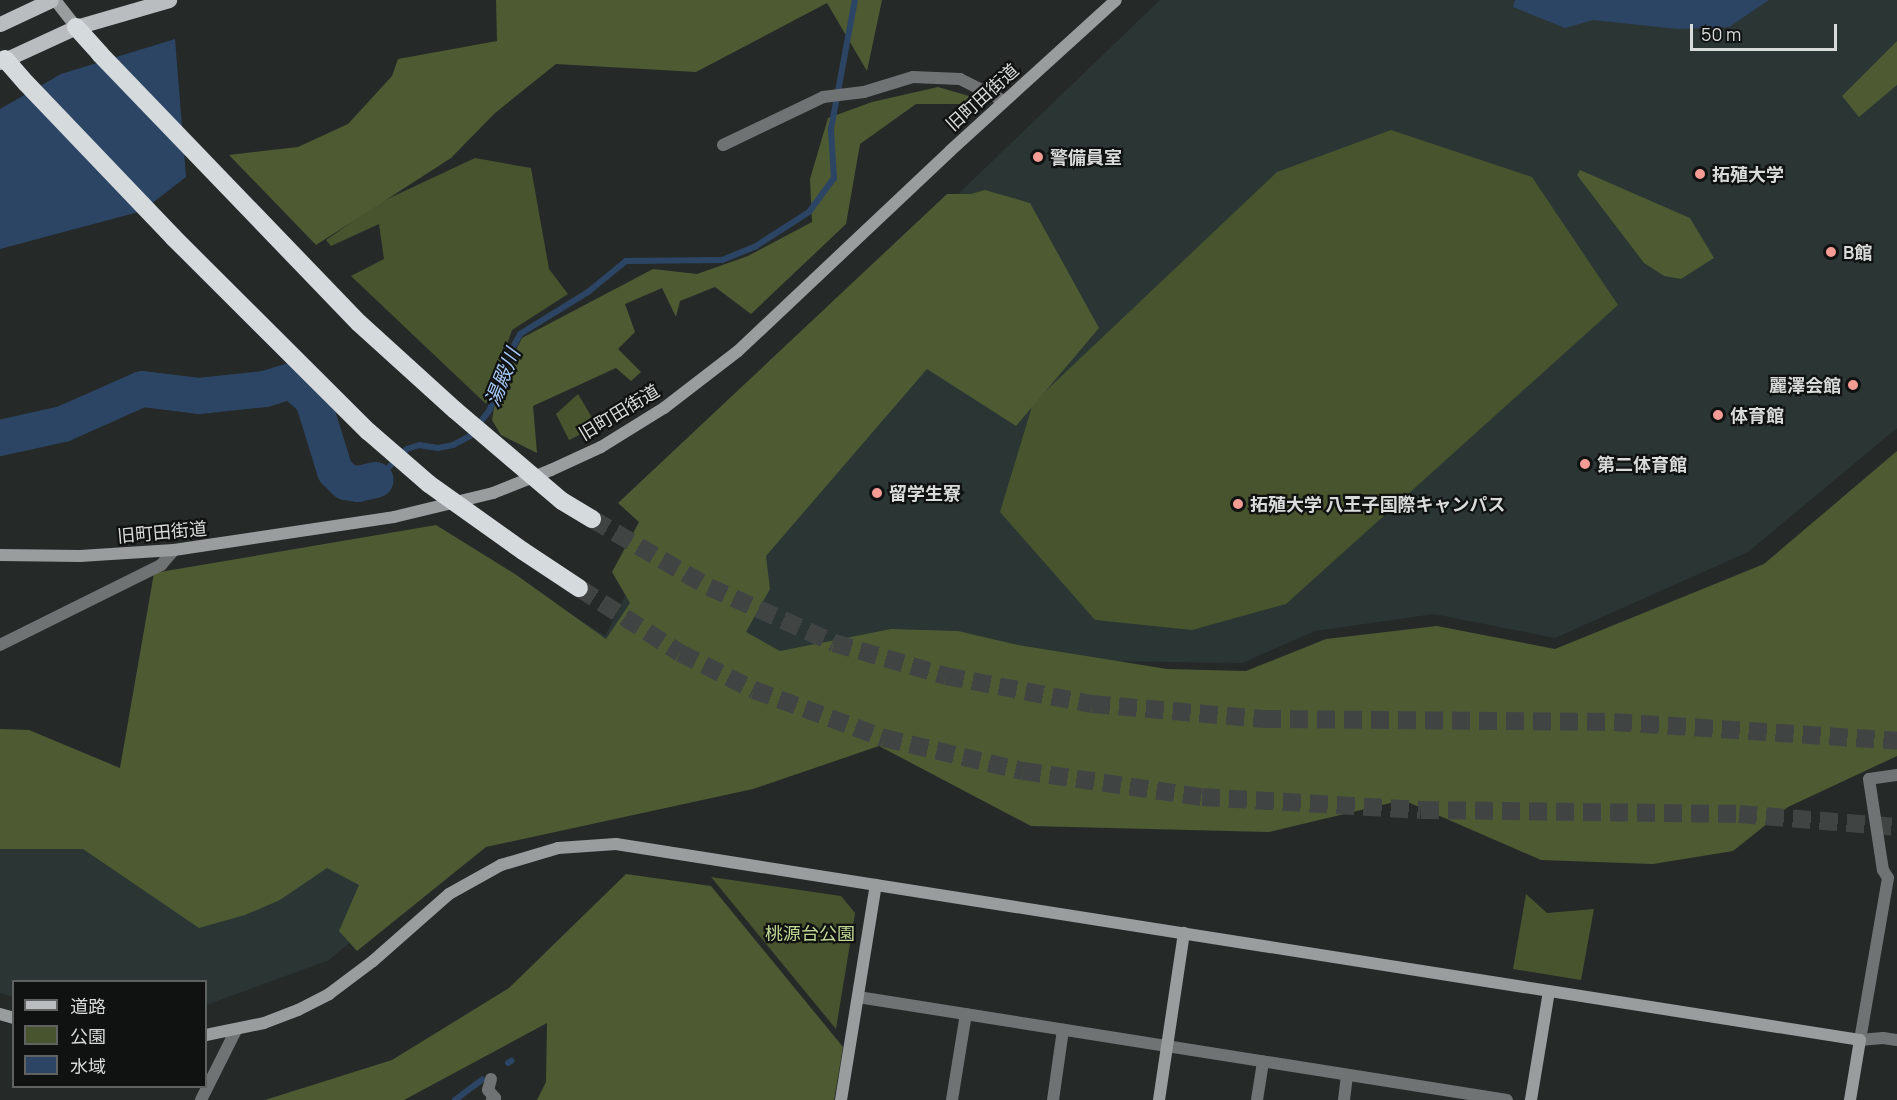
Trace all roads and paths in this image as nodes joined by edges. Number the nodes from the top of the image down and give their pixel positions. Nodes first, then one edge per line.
1 (53, 0) edge
2 (169, 0) edge
3 (1116, 0) edge
4 (0, 24) edge
5 (76, 27) junction
6 (2, 58) edge
7 (1004, 101) junction
8 (723, 145) dead end
9 (592, 519) tunnel mouth
10 (174, 550) junction
11 (0, 555) edge
12 (579, 588) tunnel mouth
13 (0, 645) edge
14 (1897, 775) edge
15 (876, 885) junction
16 (1184, 933) junction
17 (1550, 991) junction
18 (858, 997) junction
19 (966, 1014) junction
20 (236, 1030) junction
21 (1063, 1030) junction
22 (207, 1035) edge
23 (1860, 1040) junction
24 (1897, 1040) edge
25 (1167, 1046) junction
26 (1263, 1062) junction
27 (1347, 1075) junction
28 (491, 1079) dead end
29 (1434, 1094) edge
30 (201, 1100) edge
31 (492, 1100) edge
32 (842, 1100) edge
33 (952, 1100) edge
34 (1053, 1100) edge
35 (1159, 1100) edge
36 (1257, 1100) edge
37 (1344, 1100) edge
38 (1507, 1100) edge
39 (1531, 1100) edge
40 (1850, 1100) edge

1 - 4 main road
1 - 5 street
2 - 5 main road
3 - 7 street, 旧町田街道
5 - 6 main road
5 - 9 highway, bridge
6 - 12 highway, bridge
7 - 8 street
7 - 10 street, 旧町田街道
10 - 11 street, 旧町田街道
10 - 13 street
14 - 23 street
15 - 16 street
15 - 18 street
15 - 20 street
16 - 17 street
16 - 25 street
17 - 23 street
17 - 39 street
18 - 19 street
18 - 32 street
19 - 21 street
19 - 33 street
20 - 22 street
20 - 30 street
21 - 25 street
21 - 34 street
23 - 24 street
23 - 40 street
25 - 26 street
25 - 35 street
26 - 27 street
26 - 36 street
27 - 29 street
27 - 37 street
28 - 31 street
29 - 38 street

